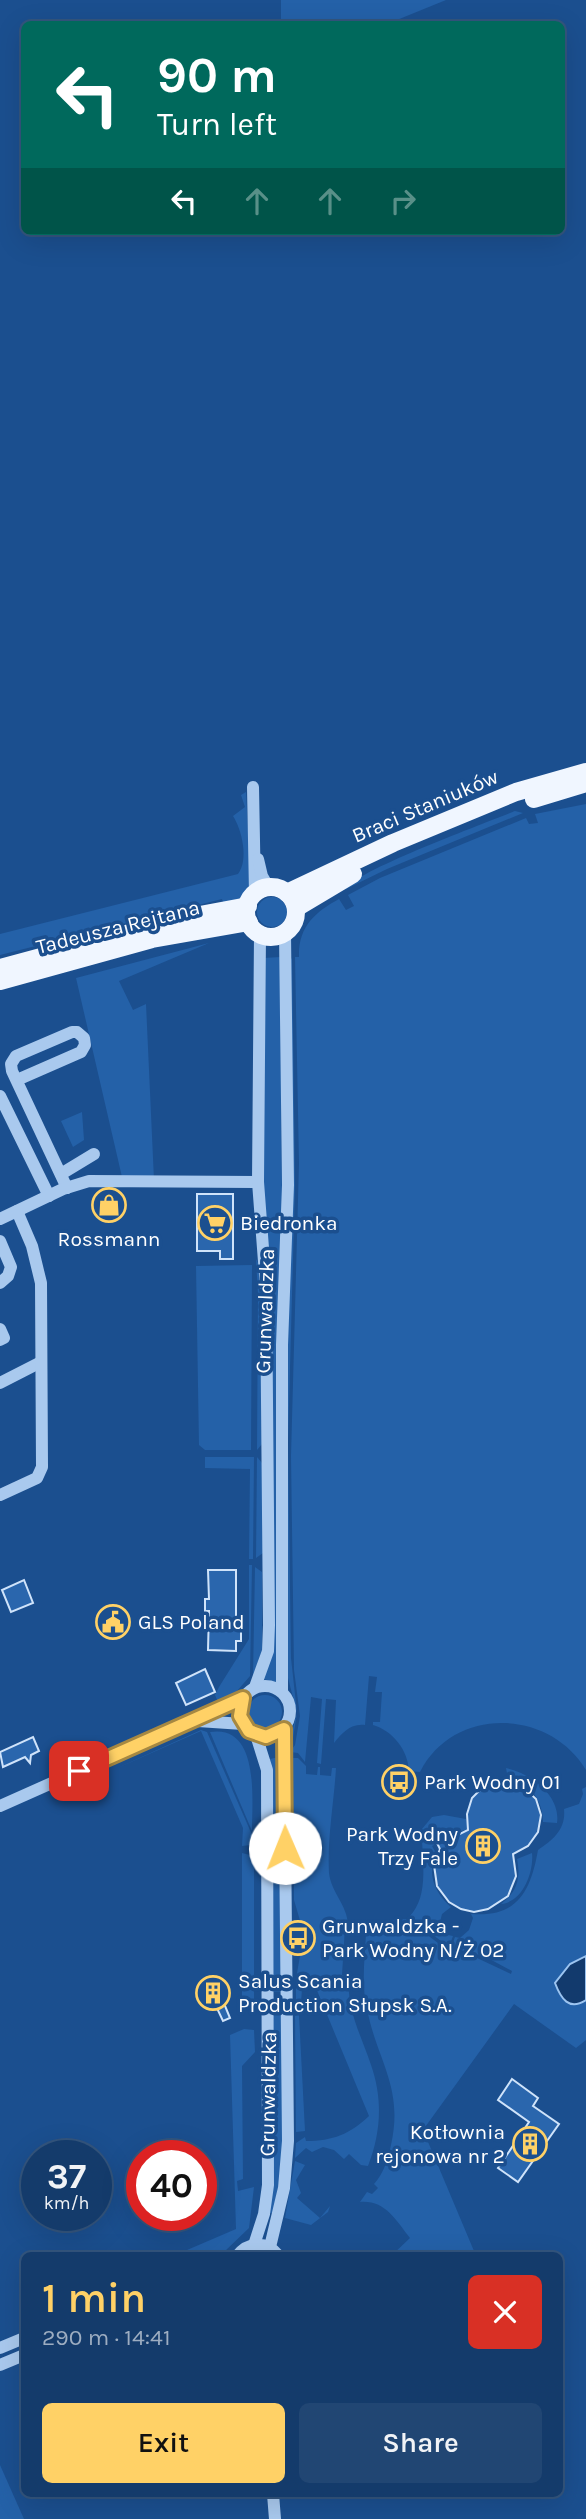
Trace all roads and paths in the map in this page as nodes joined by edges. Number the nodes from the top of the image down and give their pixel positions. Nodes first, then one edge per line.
1 (586, 772) edge
2 (586, 783) edge
3 (253, 787) dead end
4 (577, 790) edge
5 (291, 901) junction
6 (256, 909) junction
7 (285, 933) junction
8 (0, 968) edge
9 (0, 981) edge
10 (17, 1080) junction
11 (0, 1096) edge
12 (94, 1154) dead end
13 (61, 1174) junction
14 (258, 1182) junction
15 (57, 1192) junction
16 (17, 1211) junction
17 (0, 1219) edge
18 (0, 1241) edge
19 (0, 1283) edge
20 (0, 1329) edge
21 (0, 1340) edge
22 (41, 1362) junction
23 (0, 1383) edge
24 (0, 1495) edge
25 (256, 1688) junction
26 (282, 1691) junction
27 (243, 1698) junction
28 (194, 1721) junction
29 (243, 1724) junction
30 (284, 1729) junction
31 (256, 1735) junction
32 (0, 1806) edge
33 (254, 2245) junction
34 (243, 2252) edge
35 (274, 2252) edge
36 (21, 2340) edge
37 (0, 2348) edge
38 (21, 2356) edge
39 (0, 2365) edge
40 (273, 2497) edge
41 (275, 2519) edge

1 - 5 main road, Braci Staniuków
2 - 4 main road, Braci Staniuków
3 - 6 street, Grunwaldzka
4 - 5 main road, Braci Staniuków
5 - 6 main road
5 - 7 main road
6 - 7 main road
6 - 8 main road, Tadeusza Rejtana
6 - 9 main road, Tadeusza Rejtana
6 - 14 street, Grunwaldzka
7 - 26 street, Grunwaldzka
10 - 10 street
10 - 13 street
11 - 15 street
12 - 13 street
13 - 15 street
14 - 15 street
14 - 25 street, Grunwaldzka
15 - 16 street
16 - 17 street
16 - 22 street
18 - 19 street
20 - 21 street
22 - 23 street
22 - 24 street
25 - 26 street
25 - 27 street
26 - 30 street
27 - 28 street
27 - 29 street
28 - 29 street
28 - 32 street
29 - 31 street
30 - 31 street
30 - 35 street, Grunwaldzka
31 - 33 street, Grunwaldzka
33 - 34 street
33 - 35 street
36 - 37 street
38 - 39 street
40 - 41 street

